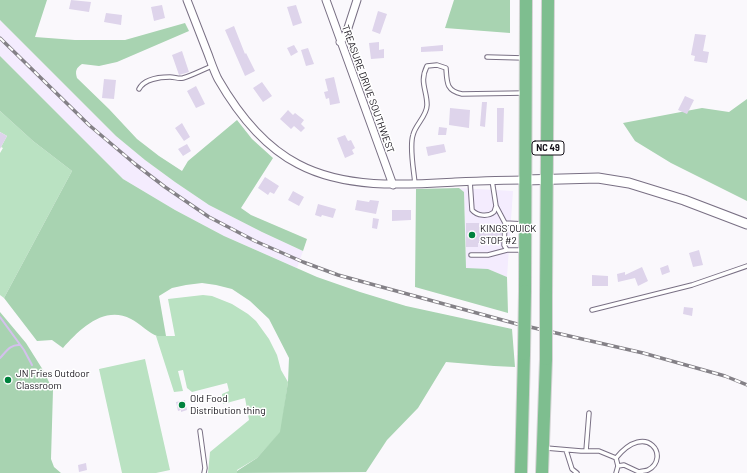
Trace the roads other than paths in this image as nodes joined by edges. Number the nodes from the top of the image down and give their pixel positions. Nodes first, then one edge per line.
1 (187, 0) edge
2 (326, 0) edge
3 (357, 0) edge
4 (526, 0) edge
5 (548, 0) edge
6 (340, 42) junction
7 (487, 57) dead end
8 (526, 58) junction
9 (213, 65) junction
10 (139, 89) dead end
11 (525, 93) junction
12 (547, 179) junction
13 (492, 180) junction
14 (525, 180) junction
15 (470, 182) junction
16 (415, 184) junction
17 (393, 185) junction
18 (496, 206) junction
19 (506, 223) junction
20 (525, 224) junction
21 (747, 224) edge
22 (507, 250) junction
23 (525, 250) junction
24 (471, 255) dead end
25 (747, 266) edge
26 (592, 310) dead end
27 (589, 413) dead end
28 (200, 431) dead end
29 (543, 448) junction
30 (566, 450) junction
31 (586, 451) junction
32 (616, 458) junction
33 (618, 466) junction
34 (204, 473) edge
35 (521, 473) edge
36 (542, 473) edge
37 (577, 473) edge
38 (616, 473) edge

1 - 9 street
2 - 6 street, TREASURE DRIVE SOUTHWEST
3 - 6 street
4 - 8 highway, NC 49 / NC 49
5 - 12 highway, NC 49
6 - 17 street, TREASURE DRIVE SOUTHWEST
7 - 8 lane
8 - 11 highway, NC 49 / NC 49
9 - 10 lane
9 - 17 street
11 - 14 highway, NC 49 / NC 49
11 - 16 lane
12 - 14 street
12 - 21 street
12 - 29 highway, NC 49, bridge
13 - 14 street
13 - 15 street
13 - 18 lane
14 - 20 highway, NC 49 / NC 49
15 - 16 street
15 - 18 lane
16 - 17 street
18 - 19 lane
19 - 20 lane
19 - 22 lane
20 - 23 highway, NC 49 / NC 49
22 - 23 lane
22 - 24 lane
23 - 35 highway, NC 49 / NC 49, bridge
25 - 26 lane
27 - 31 lane
28 - 34 lane
29 - 30 lane
29 - 36 highway, NC 49
30 - 31 lane
30 - 37 lane
31 - 32 lane
32 - 33 lane
32 - 33 lane
33 - 38 lane

